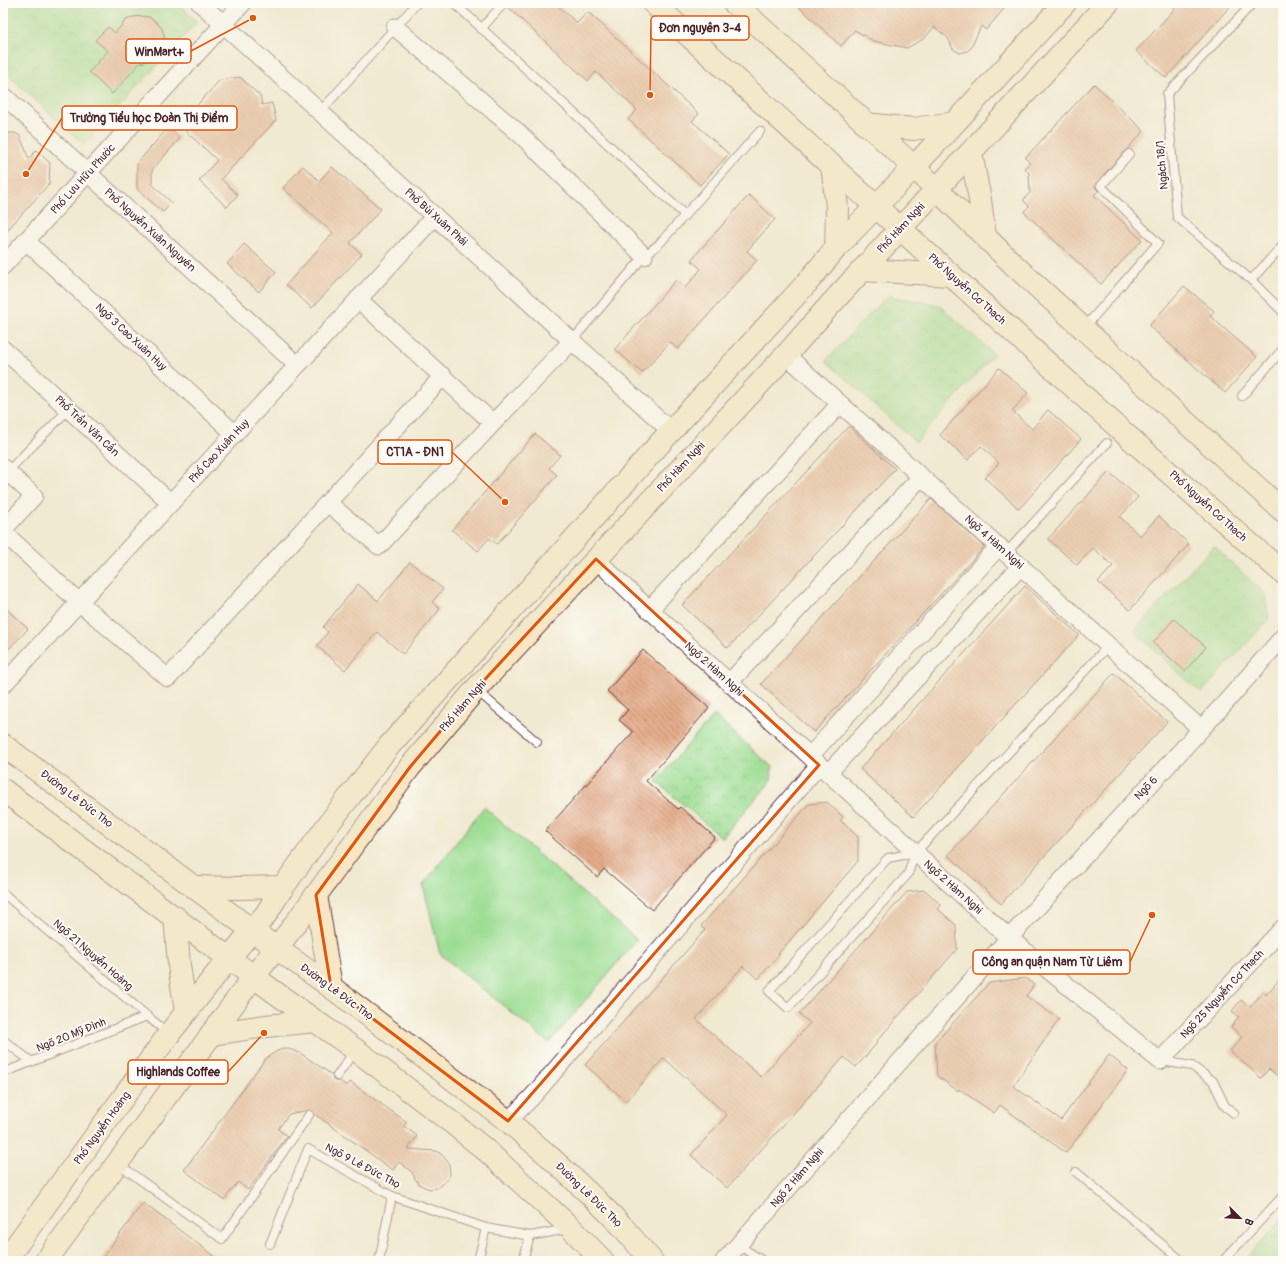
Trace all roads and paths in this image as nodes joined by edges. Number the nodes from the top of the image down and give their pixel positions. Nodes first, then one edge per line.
1 (200, 3) edge
2 (243, 3) edge
3 (417, 3) edge
4 (454, 3) edge
5 (504, 3) edge
6 (653, 3) edge
7 (1065, 3) edge
8 (1108, 3) edge
9 (1253, 3) edge
10 (736, 4) edge
11 (224, 24) junction
12 (395, 27) junction
13 (481, 29) junction
14 (3, 95) edge
15 (320, 112) junction
16 (954, 123) junction
17 (865, 124) junction
18 (760, 131) dead end
19 (971, 153) junction
20 (1130, 154) dead end
21 (832, 165) junction
22 (914, 167) junction
23 (88, 174) junction
24 (937, 189) junction
25 (876, 206) junction
26 (685, 215) junction
27 (435, 216) junction
28 (900, 229) junction
29 (985, 236) junction
30 (26, 241) junction
31 (1283, 245) edge
32 (836, 248) junction
33 (644, 256) junction
34 (3, 266) edge
35 (862, 270) junction
36 (951, 275) junction
37 (1250, 280) junction
38 (358, 299) junction
39 (1283, 312) edge
40 (1083, 328) junction
41 (572, 341) junction
42 (3, 349) edge
43 (1283, 349) edge
44 (786, 355) junction
45 (297, 365) junction
46 (443, 376) junction
47 (1242, 396) dead end
48 (840, 404) junction
49 (69, 409) junction
50 (493, 423) junction
51 (671, 431) junction
52 (235, 434) junction
53 (1107, 443) dead end
54 (5, 470) edge
55 (921, 477) junction
56 (171, 503) junction
57 (328, 503) junction
58 (1283, 511) edge
59 (3, 531) edge
60 (1003, 550) junction
61 (596, 559) junction
62 (1021, 566) junction
63 (1283, 573) edge
64 (79, 602) junction
65 (649, 610) junction
66 (486, 638) junction
67 (1283, 638) edge
68 (1109, 645) junction
69 (507, 656) junction
70 (729, 683) junction
71 (3, 685) edge
72 (476, 689) junction
73 (1201, 729) junction
74 (537, 742) dead end
75 (3, 745) edge
76 (819, 765) junction
77 (3, 790) edge
78 (915, 853) junction
79 (194, 887) junction
80 (283, 887) junction
81 (3, 892) edge
82 (316, 895) junction
83 (175, 917) junction
84 (1283, 928) edge
85 (252, 930) junction
86 (1009, 938) junction
87 (276, 948) junction
88 (230, 958) junction
89 (254, 976) junction
90 (331, 987) junction
91 (186, 1012) junction
92 (147, 1016) junction
93 (315, 1020) junction
94 (169, 1034) junction
95 (211, 1034) junction
96 (3, 1040) edge
97 (356, 1050) junction
98 (1160, 1061) junction
99 (32, 1062) junction
100 (3, 1073) edge
101 (337, 1076) dead end
102 (1234, 1113) dead end
103 (309, 1115) dead end
104 (508, 1121) junction
105 (117, 1163) junction
106 (1076, 1172) dead end
107 (392, 1196) junction
108 (1283, 1196) edge
109 (486, 1228) junction
110 (571, 1228) junction
111 (530, 1236) junction
112 (270, 1244) dead end
113 (738, 1245) junction
114 (5, 1261) edge
115 (46, 1261) edge
116 (379, 1261) edge
117 (478, 1261) edge
118 (523, 1261) edge
119 (603, 1261) edge
120 (652, 1261) edge
121 (724, 1261) edge
122 (764, 1261) edge
123 (1182, 1261) edge
124 (1224, 1261) edge

1 - 11 street, Phố Bùi Xuân Phái
2 - 11 street, Phố Lưu Hữu Phước
3 - 12 lane
4 - 13 lane
5 - 13 lane
6 - 21 main road, Phố Nguyễn Cơ Thạch
7 - 16 main road
8 - 19 main road, Phố Hàm Nghi
9 - 37 lane, Ngách 18/1
10 - 17 main road
11 - 15 street, Phố Bùi Xuân Phái
11 - 23 street, Phố Lưu Hữu Phước
12 - 15 lane
12 - 33 street
13 - 26 lane
14 - 23 street, Phố Nguyễn Xuân Nguyên
15 - 27 street, Phố Bùi Xuân Phái
16 - 17 main road
16 - 22 main road
17 - 22 main road
18 - 26 lane
19 - 24 main road, Phố Hàm Nghi
19 - 29 main road
20 - 40 lane
21 - 25 main road, Phố Nguyễn Cơ Thạch
21 - 32 main road
22 - 24 main road
22 - 25 main road
23 - 30 street, Phố Lưu Hữu Phước
23 - 45 street, Phố Nguyễn Xuân Nguyên
24 - 28 main road, Phố Hàm Nghi
24 - 29 main road
25 - 28 main road, Phố Nguyễn Cơ Thạch
25 - 32 main road
26 - 33 lane
27 - 38 street, Phố Cao Xuân Huy
27 - 41 street, Phố Bùi Xuân Phái
28 - 35 main road, Phố Hàm Nghi
28 - 36 main road, Phố Nguyễn Cơ Thạch
29 - 40 main road
30 - 34 street, Phố Lưu Hữu Phước
30 - 52 street, Ngõ 3 Cao Xuân Huy
31 - 37 lane
32 - 51 main road
33 - 41 lane
35 - 36 main road
35 - 44 main road, Phố Hàm Nghi
36 - 63 main road, Phố Nguyễn Cơ Thạch
37 - 39 lane, Ngách 18/1
38 - 45 street, Phố Cao Xuân Huy
38 - 46 street
40 - 58 main road
41 - 50 street
41 - 51 street, Phố Bùi Xuân Phái
42 - 49 street, Phố Trần Văn Cẩn
43 - 47 lane
44 - 48 street, Ngõ 4 Hàm Nghi
44 - 61 main road, Phố Hàm Nghi
45 - 52 street, Phố Cao Xuân Huy
46 - 50 street
46 - 57 street
48 - 55 street, Ngõ 4 Hàm Nghi
48 - 65 street
49 - 54 lane
49 - 56 street, Phố Trần Văn Cẩn
50 - 57 street
51 - 66 main road
52 - 56 street, Phố Cao Xuân Huy
53 - 60 lane
54 - 59 street
55 - 60 street, Ngõ 4 Hàm Nghi
55 - 70 street
56 - 64 street, Phố Cao Xuân Huy
57 - 64 street
59 - 64 street
60 - 62 street, Ngõ 4 Hàm Nghi
60 - 76 street
61 - 65 street, Ngõ 2 Hàm Nghi
61 - 69 main road, Phố Hàm Nghi
62 - 68 street, Ngõ 4 Hàm Nghi
62 - 76 street
64 - 71 street, Phố Cao Xuân Huy
65 - 70 street, Ngõ 2 Hàm Nghi
66 - 69 main road
66 - 80 main road
67 - 73 street, Ngõ 6
68 - 73 street, Ngõ 4 Hàm Nghi
68 - 78 lane
69 - 72 main road, Phố Hàm Nghi
70 - 76 street, Ngõ 2 Hàm Nghi
72 - 74 lane
72 - 82 main road, Phố Hàm Nghi
73 - 86 street, Ngõ 6
75 - 79 main road, Đường Lê Đức Thọ
76 - 78 street, Ngõ 2 Hàm Nghi
76 - 104 street
77 - 83 main road
78 - 78 lane
78 - 86 street, Ngõ 2 Hàm Nghi
79 - 80 main road
79 - 85 main road, Đường Lê Đức Thọ
80 - 85 main road
81 - 92 lane, Ngõ 21 Nguyễn Hoàng
82 - 87 main road, Phố Hàm Nghi
82 - 90 main road
83 - 88 main road
83 - 91 main road
84 - 98 street, Ngõ 25 Nguyễn Cơ Thạch
85 - 87 main road, Đường Lê Đức Thọ
85 - 88 main road, Phố Nguyễn Hoàng
86 - 98 street
86 - 113 street, Ngõ 2 Hàm Nghi
87 - 89 main road, Phố Hàm Nghi
87 - 90 main road, Đường Lê Đức Thọ
88 - 89 main road
88 - 91 main road, Phố Nguyễn Hoàng
89 - 93 main road
89 - 95 main road
90 - 104 main road, Đường Lê Đức Thọ
91 - 94 main road, Phố Nguyễn Hoàng
92 - 94 lane, Ngõ 21 Nguyễn Hoàng
92 - 99 lane, Ngõ 20 Mỹ Đình
93 - 95 main road
93 - 97 main road
94 - 114 main road, Phố Nguyễn Hoàng
95 - 105 main road
96 - 99 lane
97 - 101 lane
97 - 110 main road
98 - 102 lane
99 - 100 lane, Ngõ 20 Mỹ Đình
103 - 105 lane
104 - 120 main road, Đường Lê Đức Thọ
105 - 115 main road
106 - 123 lane
107 - 109 lane, Ngõ 9 Lê Đức Thọ
107 - 112 lane, Ngõ 9 Lê Đức Thọ
107 - 116 lane
108 - 124 lane
109 - 111 lane, Ngõ 9 Lê Đức Thọ
109 - 117 lane
110 - 111 lane, Ngõ 9 Lê Đức Thọ
110 - 119 main road
111 - 118 lane
113 - 121 street, Ngõ 2 Hàm Nghi
113 - 122 lane

